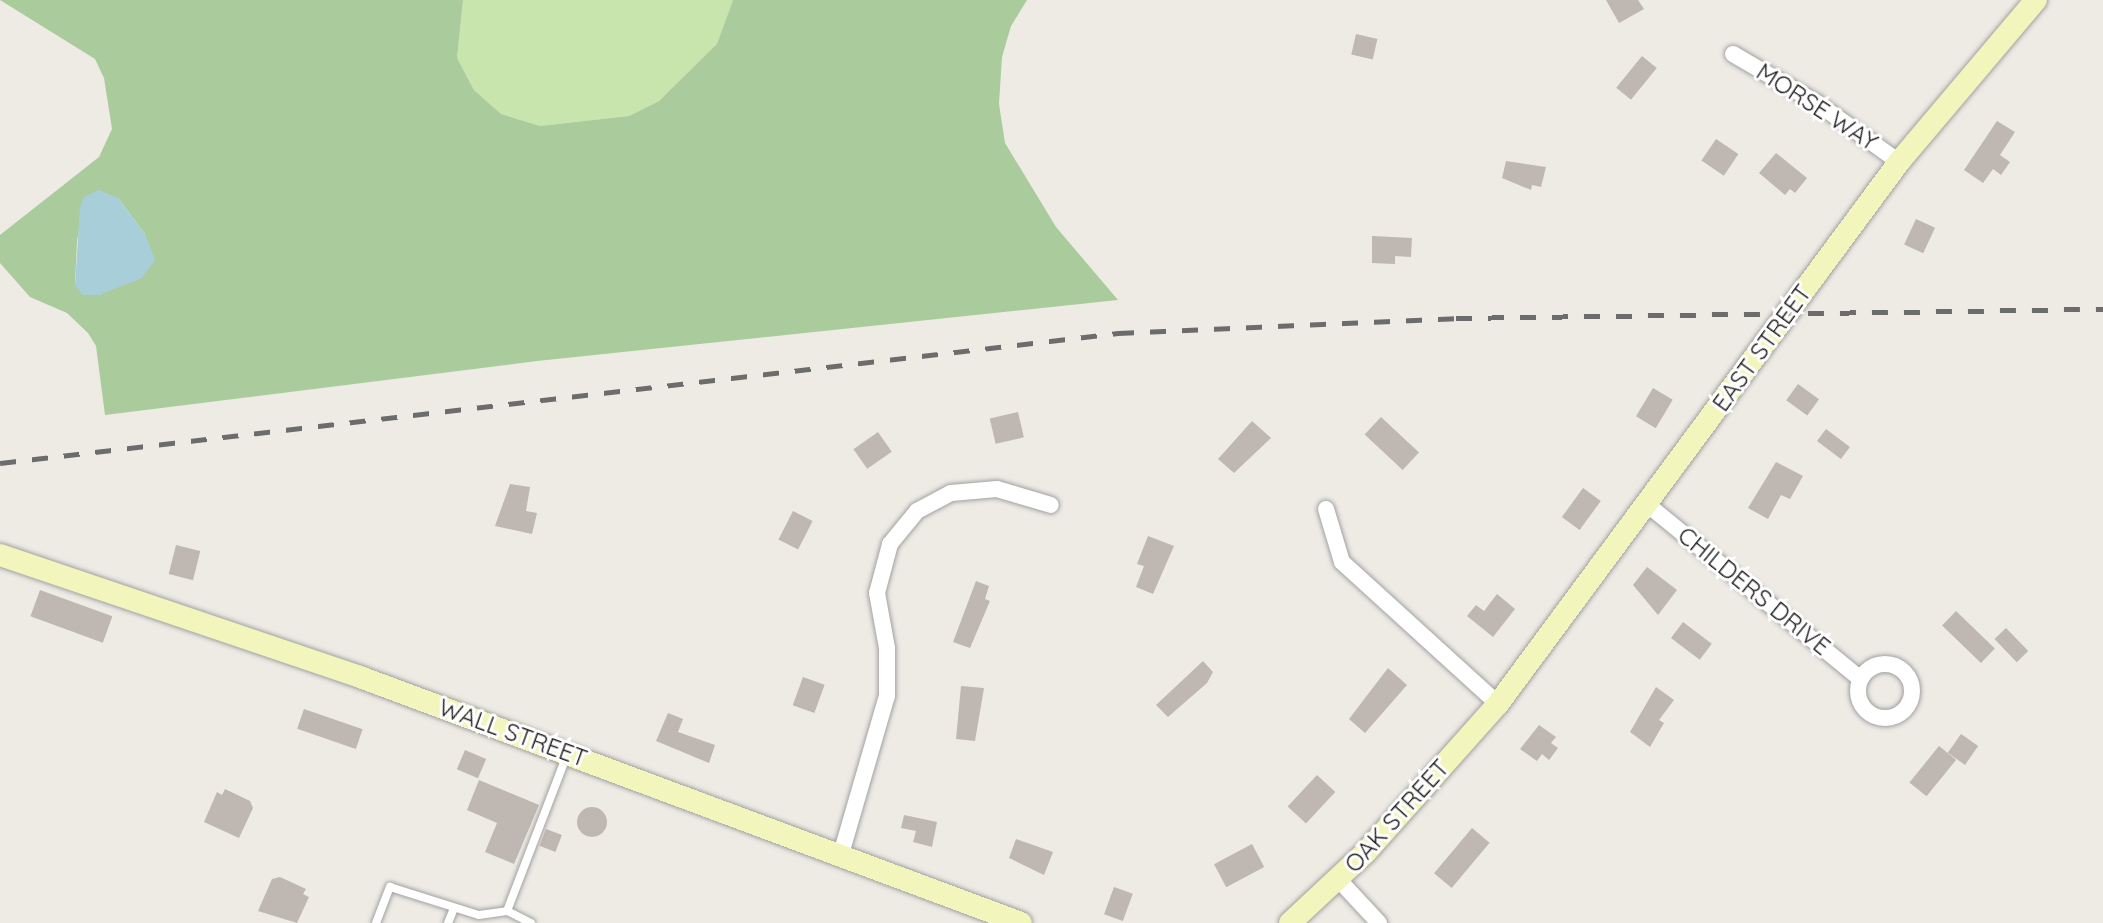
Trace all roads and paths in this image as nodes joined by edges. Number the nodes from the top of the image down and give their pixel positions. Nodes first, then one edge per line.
1 (2036, 0) edge
2 (1733, 54) dead end
3 (1899, 162) junction
4 (1051, 505) dead end
5 (1648, 505) junction
6 (1326, 509) dead end
7 (0, 555) edge
8 (1859, 678) dead end
9 (1498, 704) junction
10 (567, 753) junction
11 (841, 854) junction
12 (1339, 880) junction
13 (454, 908) junction
14 (507, 911) junction
15 (376, 923) edge
16 (448, 923) edge
17 (531, 923) edge
18 (1021, 923) edge
19 (1290, 923) edge
20 (1379, 923) edge

1 - 3 main road, EAST STREET
2 - 3 street, MORSE WAY
3 - 5 main road, EAST STREET
4 - 11 street
5 - 8 street, CHILDERS DRIVE
5 - 9 main road, EAST STREET
6 - 9 street
7 - 10 main road, WALL STREET
9 - 12 main road, OAK STREET
10 - 11 main road, WALL STREET
10 - 14 lane
11 - 18 main road, WALL STREET
12 - 19 main road, OAK STREET
12 - 20 street
13 - 14 lane
13 - 15 lane
13 - 16 lane
14 - 17 lane

